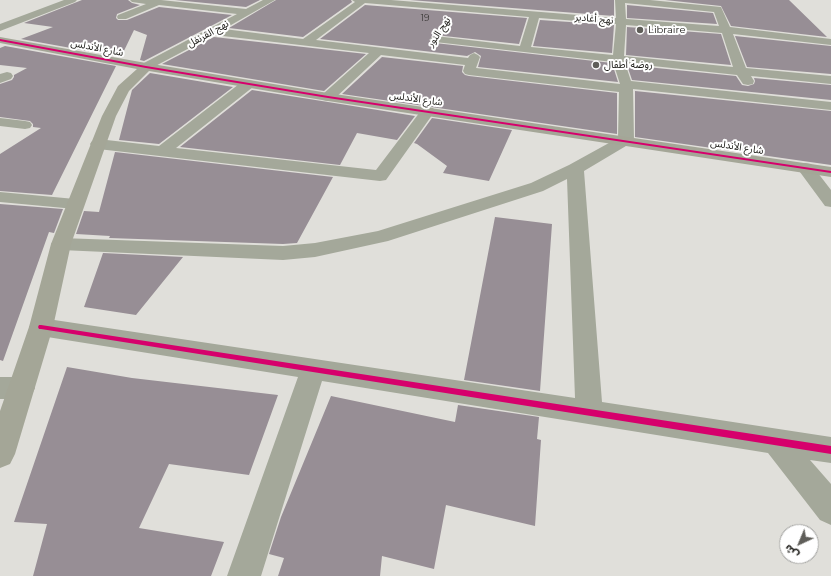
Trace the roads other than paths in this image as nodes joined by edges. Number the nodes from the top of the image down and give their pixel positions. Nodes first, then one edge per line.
1 (68, 0) edge
2 (135, 0) edge
3 (270, 0) edge
4 (357, 0) edge
5 (364, 0) edge
6 (486, 0) edge
7 (620, 0) edge
8 (157, 2) junction
9 (400, 2) edge
10 (558, 5) dead end
11 (455, 8) junction
12 (480, 10) junction
13 (248, 12) junction
14 (535, 14) junction
15 (557, 16) junction
16 (122, 17) dead end
17 (621, 21) junction
18 (0, 28) edge
19 (726, 30) junction
20 (211, 31) junction
21 (435, 39) junction
22 (0, 40) edge
23 (306, 42) junction
24 (831, 42) edge
25 (480, 45) junction
26 (378, 50) junction
27 (525, 50) junction
28 (423, 56) junction
29 (618, 59) junction
30 (472, 62) junction
31 (146, 68) junction
32 (741, 71) junction
33 (0, 74) edge
34 (0, 79) edge
35 (831, 80) edge
36 (248, 84) junction
37 (626, 86) junction
38 (328, 96) junction
39 (761, 98) junction
40 (831, 106) edge
41 (428, 111) junction
42 (0, 122) edge
43 (25, 125) dead end
44 (626, 140) junction
45 (98, 144) junction
46 (163, 151) junction
47 (805, 168) junction
48 (575, 169) junction
49 (831, 172) edge
50 (0, 197) edge
51 (831, 202) edge
52 (75, 204) junction
53 (61, 244) junction
54 (41, 327) junction
55 (313, 370) junction
56 (11, 388) edge
57 (589, 413) junction
58 (777, 442) junction
59 (831, 450) edge
60 (0, 454) edge
61 (831, 508) edge
62 (244, 576) edge

1 - 18 street
2 - 8 street
3 - 13 street, نهج القرنفل
4 - 5 street, نهج أغادير
5 - 9 street, نهج أغادير
5 - 23 street
6 - 12 street
7 - 17 street
7 - 19 street
8 - 13 street
8 - 16 street
9 - 11 street, نهج أغادير
10 - 15 street
11 - 12 street, نهج أغادير
11 - 21 street, نهج النور
12 - 14 street, نهج أغادير
13 - 20 street, نهج القرنفل
14 - 15 street, نهج أغادير
14 - 27 street
15 - 17 street, نهج أغادير
17 - 19 street, نهج أغادير
17 - 29 street
19 - 24 street, نهج أغادير
19 - 32 street
20 - 23 street
20 - 31 street, نهج القرنفل
21 - 25 street
21 - 28 street, نهج النور
22 - 31 street, شارع الأندلس
23 - 26 street
25 - 27 street
25 - 30 street
26 - 28 street
26 - 38 street
27 - 29 street
28 - 30 street
29 - 32 street
29 - 37 street
30 - 37 street
31 - 36 street, شارع الأندلس
31 - 45 street
32 - 35 street
32 - 39 street
33 - 34 street
36 - 38 street, شارع الأندلس
36 - 46 street
37 - 39 street
37 - 44 street
38 - 41 street, شارع الأندلس
39 - 40 street
41 - 44 street, شارع الأندلس
41 - 46 street
42 - 43 street
44 - 47 street, شارع الأندلس
44 - 48 street
45 - 46 street
45 - 52 street
47 - 49 street, شارع الأندلس
47 - 51 street
48 - 53 street
48 - 57 street
50 - 52 street
52 - 53 street
53 - 54 street
54 - 55 street
54 - 56 street
55 - 57 street
55 - 62 street
56 - 60 street
57 - 58 street
58 - 59 street
58 - 61 street

